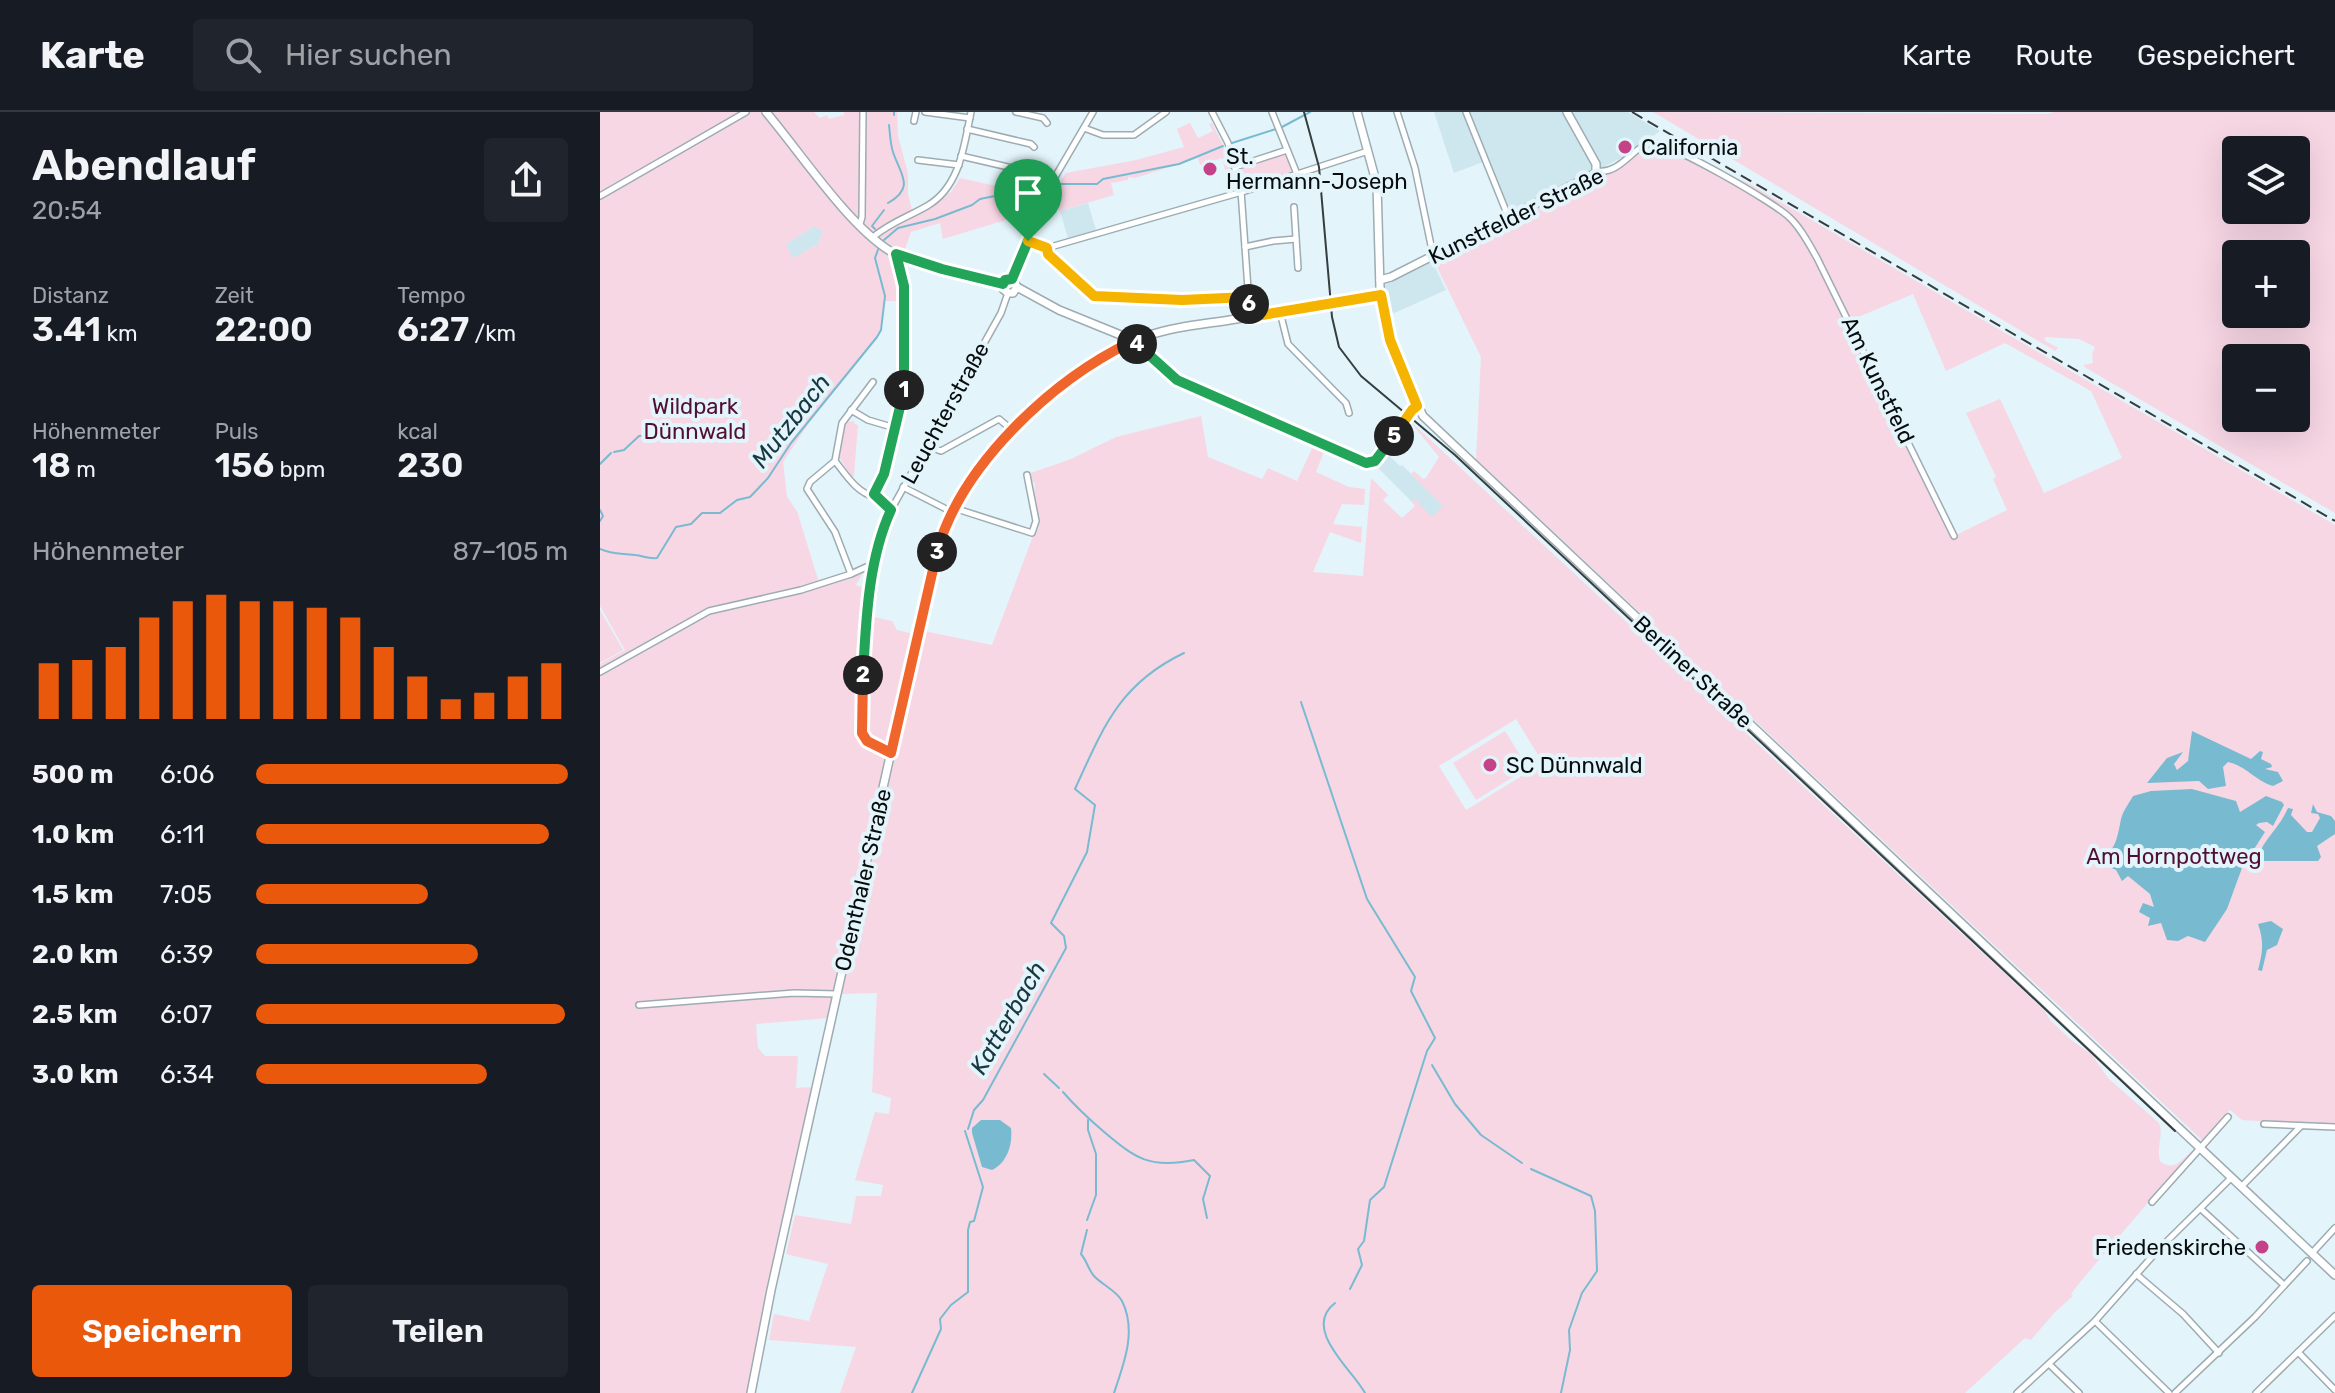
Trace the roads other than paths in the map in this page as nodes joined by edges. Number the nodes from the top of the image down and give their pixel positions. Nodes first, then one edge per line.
1 (746, 112) edge
2 (766, 112) edge
3 (863, 112) edge
4 (916, 112) edge
5 (925, 112) edge
6 (1016, 112) edge
7 (1093, 112) edge
8 (1166, 112) edge
9 (1212, 112) edge
10 (1272, 112) edge
11 (1357, 112) edge
12 (1397, 112) edge
13 (1466, 112) edge
14 (1567, 112) edge
15 (971, 115) edge
16 (914, 121) dead end
17 (1047, 123) dead end
18 (1084, 128) junction
19 (967, 129) junction
20 (1648, 144) joint
21 (1034, 147) dead end
22 (1288, 150) junction
23 (1368, 151) junction
24 (961, 156) junction
25 (918, 160) dead end
26 (959, 165) junction
27 (1235, 167) junction
28 (1598, 171) junction
29 (1023, 173) dead end
30 (1297, 174) junction
31 (1241, 191) junction
32 (600, 196) edge
33 (1294, 207) dead end
34 (1508, 216) junction
35 (860, 224) junction
36 (1296, 239) junction
37 (1028, 241) junction
38 (879, 242) junction
39 (1245, 247) junction
40 (1047, 248) junction
41 (896, 254) junction
42 (1433, 255) junction
43 (1298, 268) dead end
44 (1012, 279) junction
45 (1380, 280) junction
46 (1003, 284) junction
47 (1017, 287) junction
48 (1008, 293) junction
49 (1381, 295) junction
50 (1248, 297) junction
51 (1280, 312) junction
52 (1250, 317) junction
53 (1133, 341) junction
54 (873, 382) dead end
55 (1417, 406) junction
56 (851, 410) junction
57 (1349, 413) dead end
58 (895, 428) junction
59 (1012, 430) junction
60 (926, 446) junction
61 (835, 461) junction
62 (1027, 475) dead end
63 (903, 487) junction
64 (875, 497) junction
65 (891, 510) junction
66 (953, 510) junction
67 (1954, 536) dead end
68 (876, 563) junction
69 (851, 574) junction
70 (600, 672) edge
71 (891, 753) junction
72 (838, 994) junction
73 (639, 1005) dead end
74 (2228, 1117) dead end
75 (2264, 1124) dead end
76 (2301, 1126) junction
77 (2335, 1127) edge
78 (2198, 1144) junction
79 (2232, 1177) junction
80 (2242, 1186) junction
81 (2152, 1202) dead end
82 (2201, 1209) junction
83 (2335, 1228) edge
84 (2309, 1257) junction
85 (2136, 1274) junction
86 (2335, 1275) edge
87 (2284, 1285) junction
88 (2095, 1321) junction
89 (2333, 1321) edge
90 (2298, 1352) junction
91 (2219, 1353) junction
92 (2049, 1364) junction
93 (2335, 1390) edge
94 (751, 1393) edge
95 (2017, 1393) edge
96 (2079, 1393) edge
97 (2169, 1393) edge
98 (2175, 1393) edge
99 (2256, 1393) edge

1 - 32 street
2 - 35 main road
3 - 35 street
4 - 16 street
5 - 15 street
6 - 17 street
7 - 18 street
8 - 18 street
9 - 27 street
10 - 22 street
11 - 23 main road, Berliner Straße
12 - 42 street
13 - 34 street
14 - 28 main road
15 - 19 street
18 - 37 street
19 - 21 street
19 - 24 street
20 - 28 street, Kunstfelder Straße
20 - 67 street, Am Kunstfeld
22 - 27 street
22 - 30 street
23 - 30 street
23 - 45 main road, Berliner Straße
24 - 26 street
24 - 29 street
25 - 26 street
26 - 38 street
27 - 31 street
28 - 34 main road, Kunstfelder Straße
30 - 31 street
31 - 39 street
31 - 40 street
33 - 36 street
34 - 42 main road, Kunstfelder Straße
35 - 38 main road
36 - 39 street
36 - 43 street
37 - 40 street
37 - 44 street
38 - 41 main road
39 - 50 street
40 - 50 street
41 - 46 main road
41 - 58 street
42 - 45 main road, Kunstfelder Straße
44 - 46 main road
44 - 47 main road
45 - 49 main road, Berliner Straße
46 - 48 main road
47 - 48 main road
47 - 53 main road
48 - 60 street, Leuchterstraße
49 - 51 main road, Odenthaler Straße
49 - 55 main road, Berliner Straße
50 - 52 street
51 - 52 main road, Odenthaler Straße
51 - 57 street
52 - 53 main road, Odenthaler Straße
53 - 55 street
53 - 59 main road, Odenthaler Straße
54 - 56 street
55 - 78 main road, Berliner Straße
56 - 58 street
56 - 61 street
58 - 64 street
59 - 60 street
59 - 66 main road, Odenthaler Straße
60 - 63 street, Leuchterstraße
61 - 64 street
61 - 69 street
62 - 66 street
63 - 65 street, Leuchterstraße
63 - 66 street
64 - 65 street
65 - 68 street, Leuchterstraße
66 - 71 main road, Odenthaler Straße
68 - 69 street
68 - 71 street, Leuchterstraße
69 - 70 street
71 - 72 main road, Odenthaler Straße
72 - 73 street, Odenthaler Straße
72 - 94 main road, Odenthaler Straße
74 - 78 street
75 - 76 street
76 - 77 street
76 - 80 street
78 - 79 main road, Berliner Straße
78 - 81 street
79 - 80 main road, Berliner Straße
79 - 82 street
80 - 84 main road, Berliner Straße
82 - 85 street
82 - 87 street
83 - 84 street
84 - 86 main road, Berliner Straße
84 - 87 street
85 - 88 street
85 - 91 street
87 - 91 street
88 - 92 street
88 - 97 street
89 - 90 street
90 - 93 street
90 - 99 street
91 - 98 street
92 - 95 street
92 - 96 street

